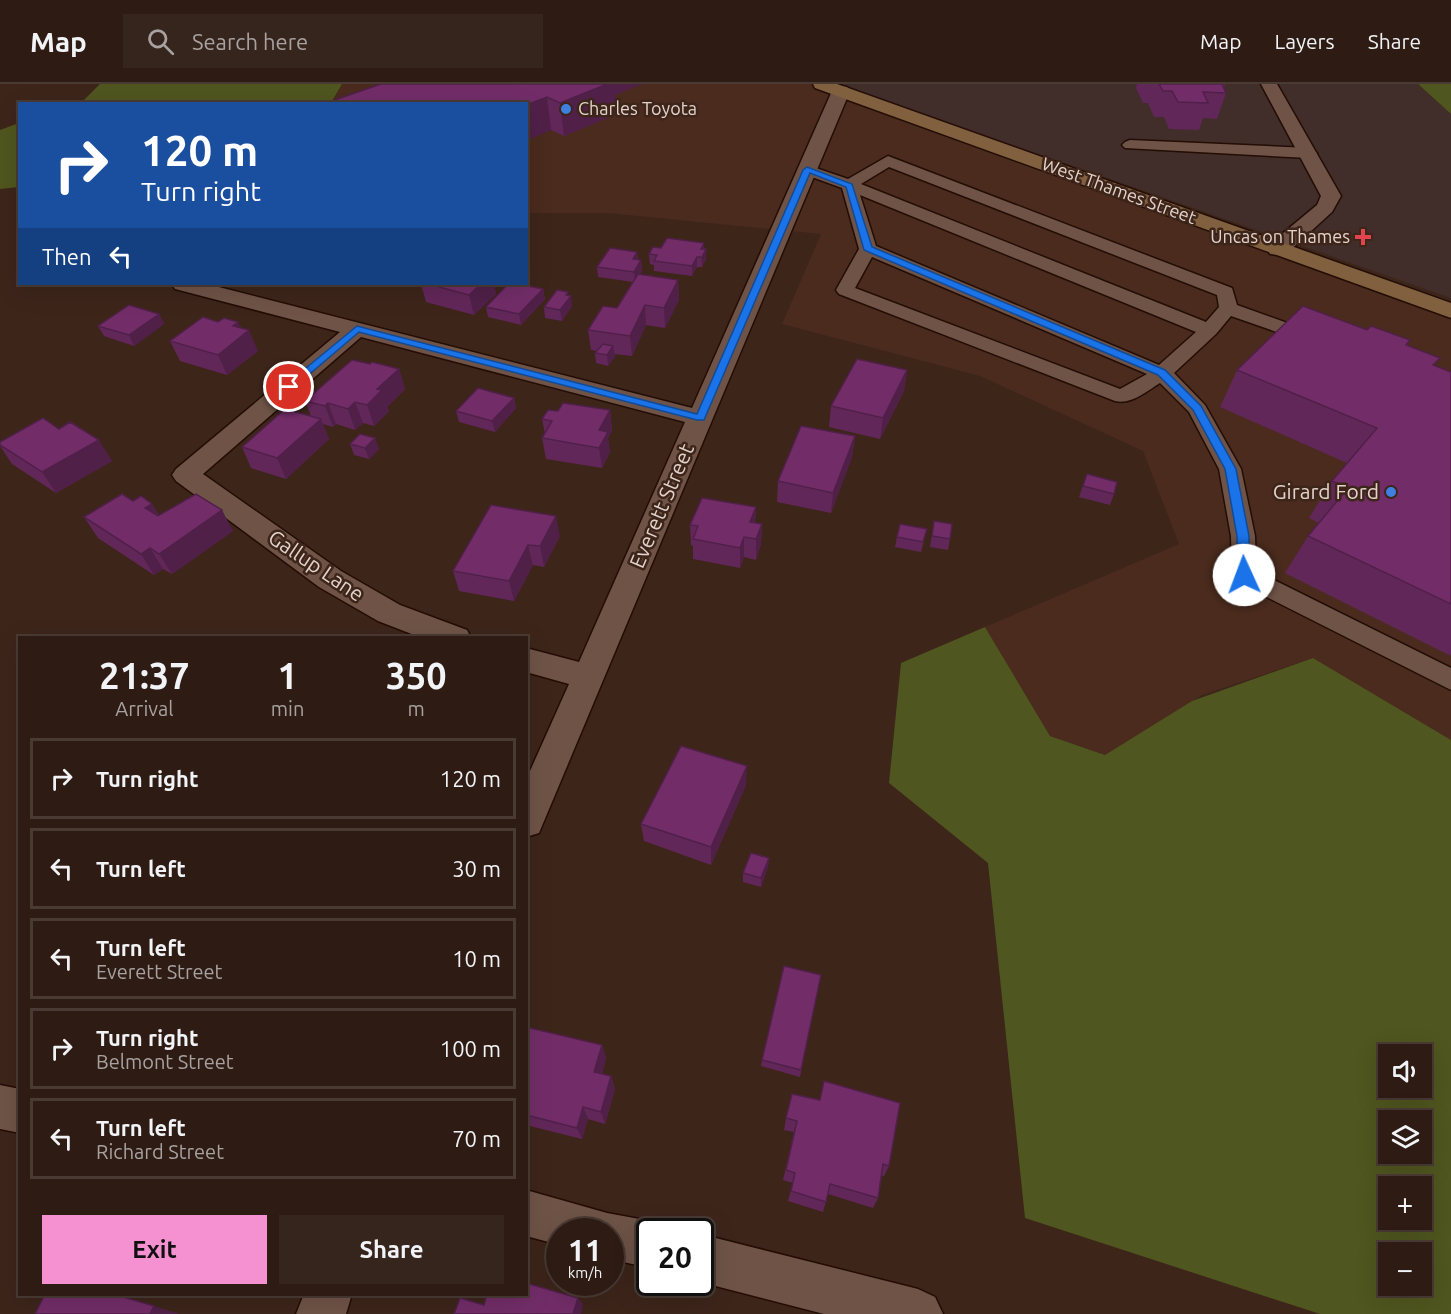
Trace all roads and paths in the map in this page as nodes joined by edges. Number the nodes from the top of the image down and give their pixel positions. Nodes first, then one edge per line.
1 (1269, 84) edge
2 (831, 88) edge
3 (1130, 145) dead end
4 (1309, 153) junction
5 (807, 170) junction
6 (849, 185) junction
7 (868, 249) junction
8 (1278, 249) junction
9 (187, 285) edge
10 (1228, 308) junction
11 (1451, 311) edge
12 (357, 329) junction
13 (1209, 330) junction
14 (1330, 346) edge
15 (1162, 372) junction
16 (700, 418) junction
17 (451, 636) edge
18 (528, 661) edge
19 (589, 677) junction
20 (1451, 680) edge
21 (528, 817) edge
22 (0, 1107) edge
23 (18, 1112) edge
24 (528, 1214) edge
25 (546, 1218) edge
26 (714, 1262) edge
27 (327, 1296) edge
28 (321, 1314) edge
29 (918, 1314) edge

1 - 4 street
2 - 5 street, Everett Street
2 - 8 main road, West Thames Street
3 - 4 lane
4 - 8 street
5 - 6 lane
5 - 16 street, Everett Street
6 - 7 lane
6 - 10 lane
6 - 13 lane
7 - 15 lane
7 - 15 lane
8 - 11 main road, West Thames Street
9 - 12 street
10 - 13 lane
10 - 14 lane
12 - 16 street
12 - 17 street, Gallup Lane
13 - 15 lane
15 - 20 lane
16 - 19 street, Everett Street
18 - 19 street
19 - 21 street, Everett Street
22 - 23 street
24 - 25 street
26 - 29 street
27 - 28 street

